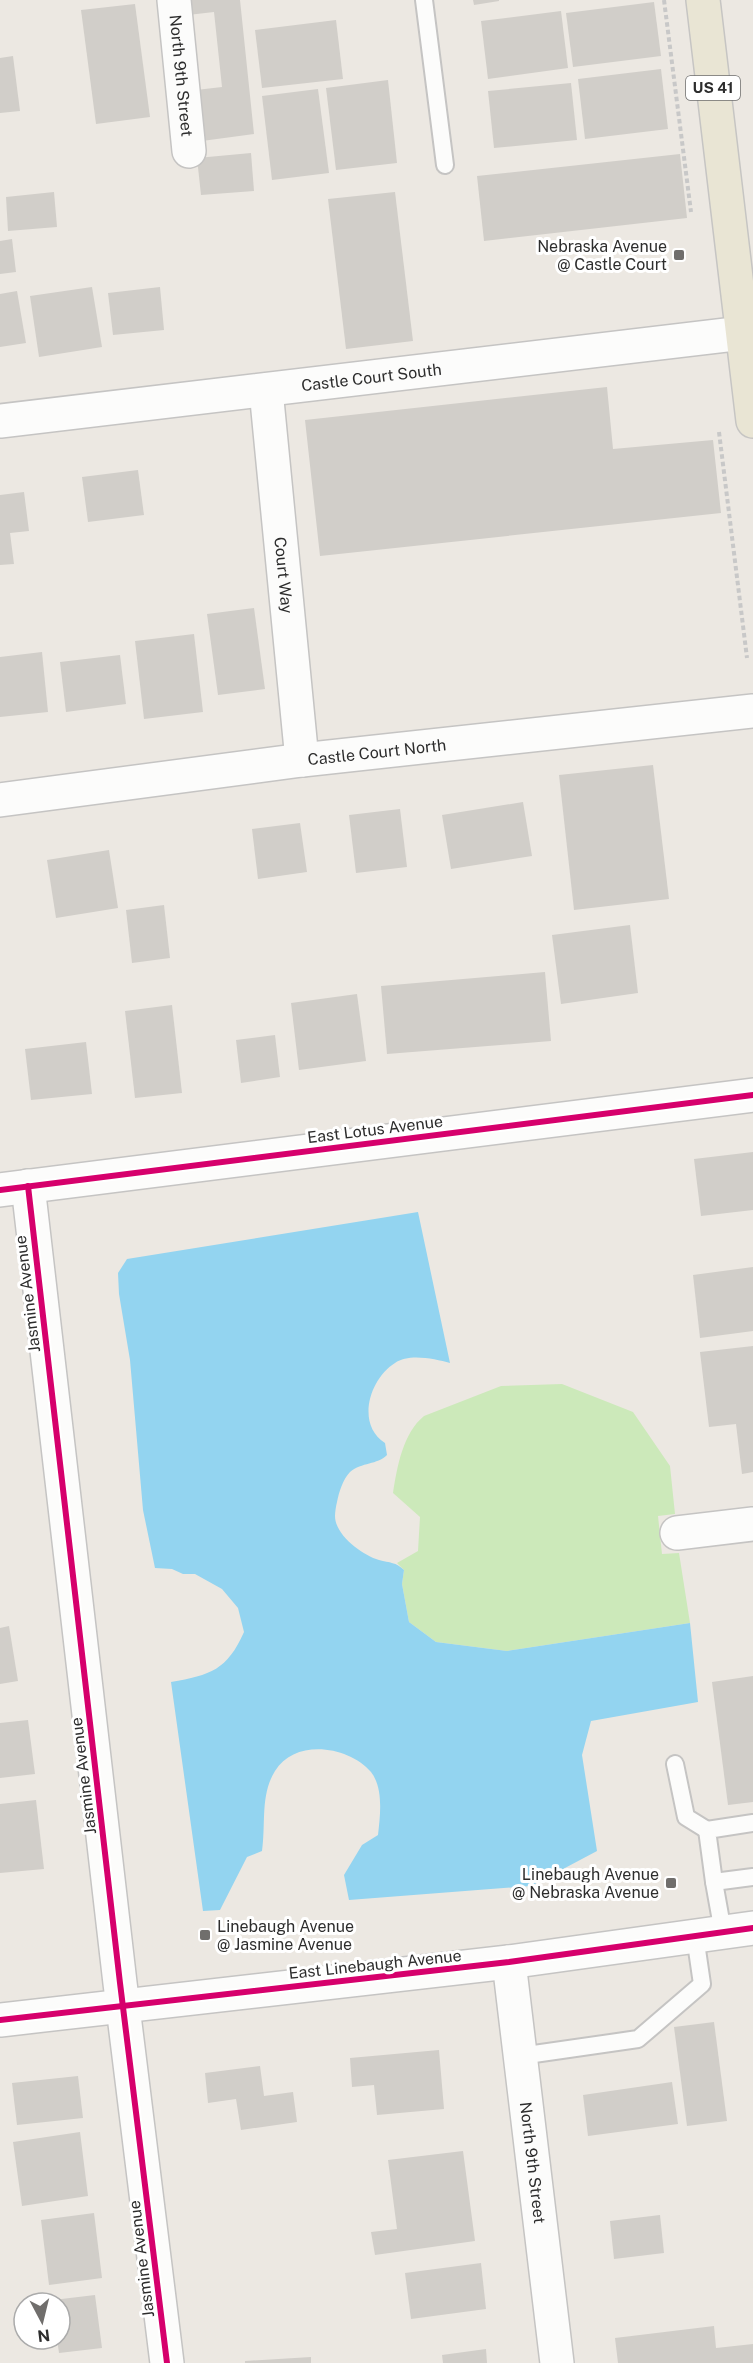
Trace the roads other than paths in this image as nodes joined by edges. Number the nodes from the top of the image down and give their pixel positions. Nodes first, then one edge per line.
1 (174, 0) edge
2 (424, 0) edge
3 (703, 0) edge
4 (189, 151) dead end
5 (445, 165) dead end
6 (745, 317) edge
7 (266, 390) junction
8 (0, 421) edge
9 (753, 422) edge
10 (753, 711) edge
11 (302, 760) junction
12 (0, 800) edge
13 (753, 1095) edge
14 (14, 1188) edge
15 (753, 1524) edge
16 (677, 1533) dead end
17 (675, 1764) dead end
18 (753, 1823) edge
19 (707, 1830) junction
20 (753, 1877) edge
21 (714, 1882) junction
22 (724, 1932) edge
23 (509, 1962) junction
24 (123, 2006) junction
25 (0, 2020) edge
26 (520, 2056) junction
27 (167, 2363) edge
28 (557, 2363) edge

1 - 4 street, North 9th Street
2 - 5 lane
3 - 6 main road, US 41
6 - 7 street, Castle Court South
6 - 9 main road, US 41
7 - 8 street, Castle Court South
7 - 11 street, Court Way
10 - 11 street, Castle Court North
11 - 12 street, Castle Court North
13 - 14 street, East Lotus Avenue
14 - 24 street, Jasmine Avenue
15 - 16 street
17 - 19 lane
18 - 19 lane
19 - 21 lane
20 - 21 lane
21 - 22 lane
22 - 23 street, East Linebaugh Avenue
22 - 26 lane
23 - 24 street, East Linebaugh Avenue
23 - 26 street, North 9th Street
24 - 25 street, East Linebaugh Avenue
24 - 27 street, Jasmine Avenue
26 - 28 street, North 9th Street

